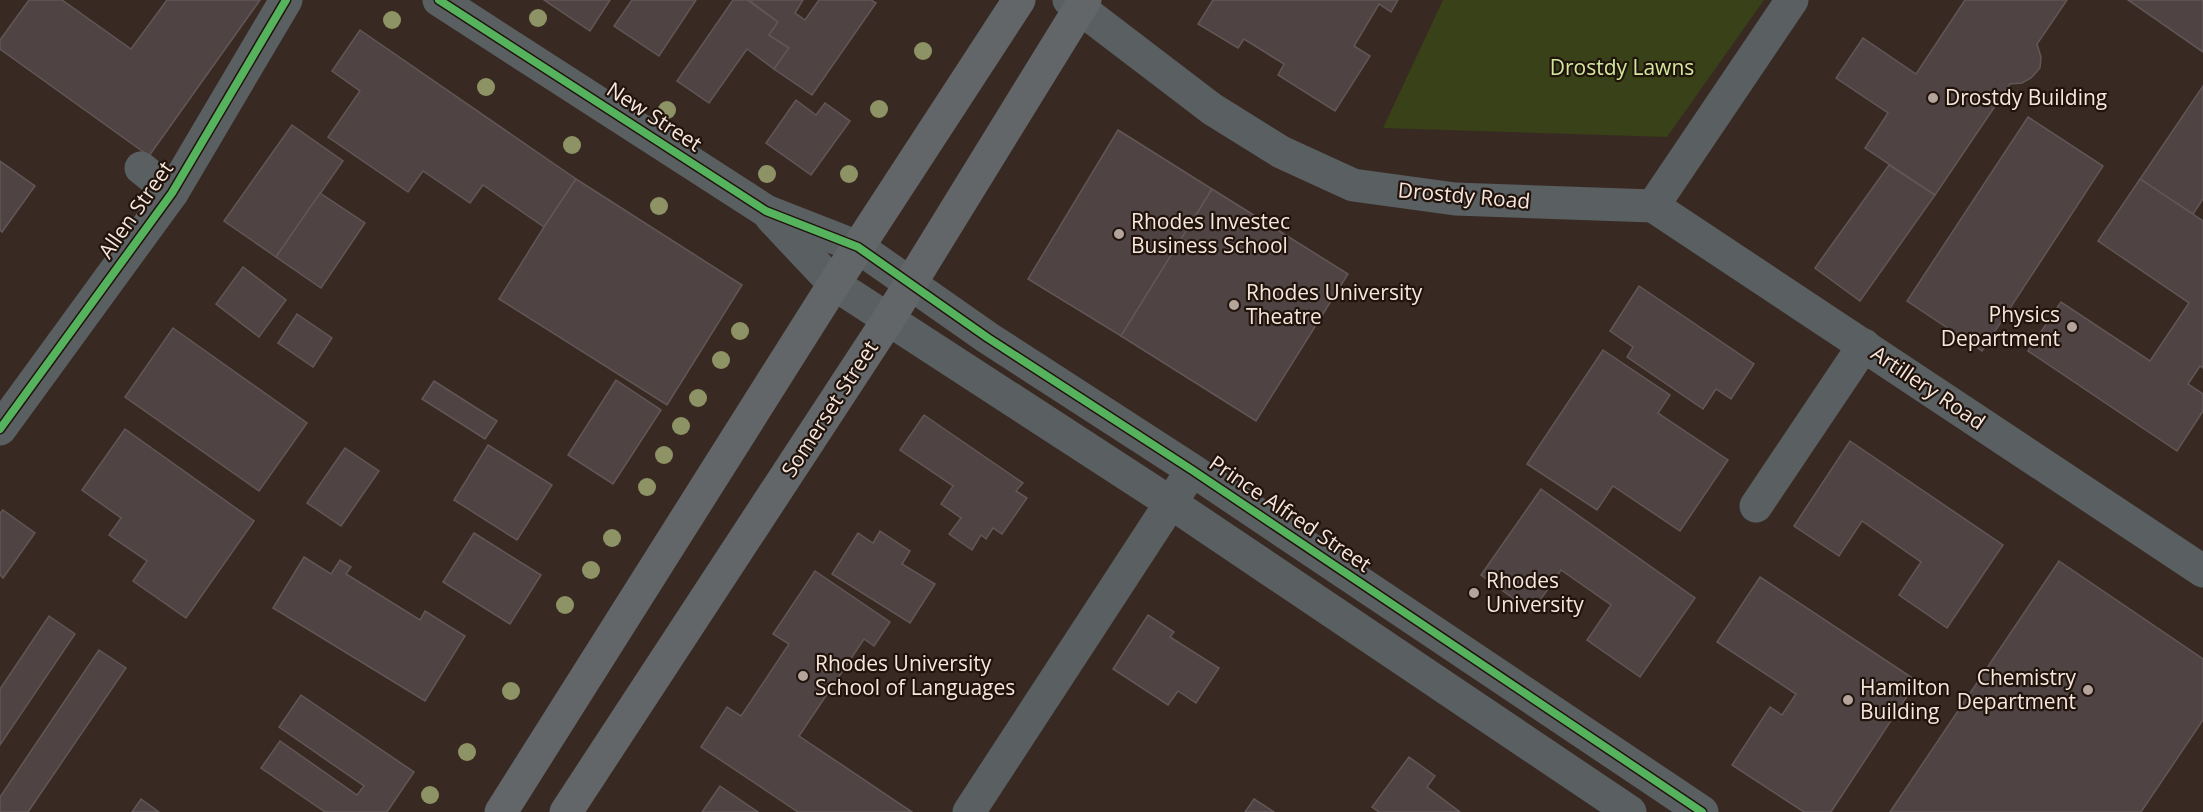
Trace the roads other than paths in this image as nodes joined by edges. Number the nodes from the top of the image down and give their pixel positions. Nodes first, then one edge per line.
1 (286, 0) edge
2 (439, 0) edge
3 (1019, 0) edge
4 (1792, 0) edge
5 (1078, 3) edge
6 (141, 168) dead end
7 (172, 193) junction
8 (1653, 206) junction
9 (766, 211) junction
10 (858, 247) junction
11 (912, 283) junction
12 (834, 284) junction
13 (888, 320) junction
14 (1864, 345) junction
15 (4, 414) edge
16 (1192, 470) junction
17 (1171, 503) junction
18 (1756, 506) dead end
19 (2203, 571) edge
20 (501, 812) edge
21 (566, 812) edge
22 (969, 812) edge
23 (1630, 812) edge
24 (1702, 812) edge

1 - 7 street, Allen Street
2 - 9 street, New Street
3 - 10 main road
4 - 8 street
5 - 8 street, Drostdy Road
5 - 11 main road, Somerset Street
6 - 7 street
7 - 15 street, Allen Street
8 - 14 street, Artillery Road
9 - 10 street, New Street
9 - 12 street, New Street
10 - 11 street, Prince Alfred Street
10 - 12 main road
11 - 13 main road, Somerset Street
11 - 16 street, Prince Alfred Street
12 - 13 street
12 - 20 main road
13 - 17 street
13 - 21 main road, Somerset Street
14 - 18 street
14 - 19 street, Artillery Road
16 - 17 street
16 - 24 street, Prince Alfred Street
17 - 22 street
17 - 23 street

